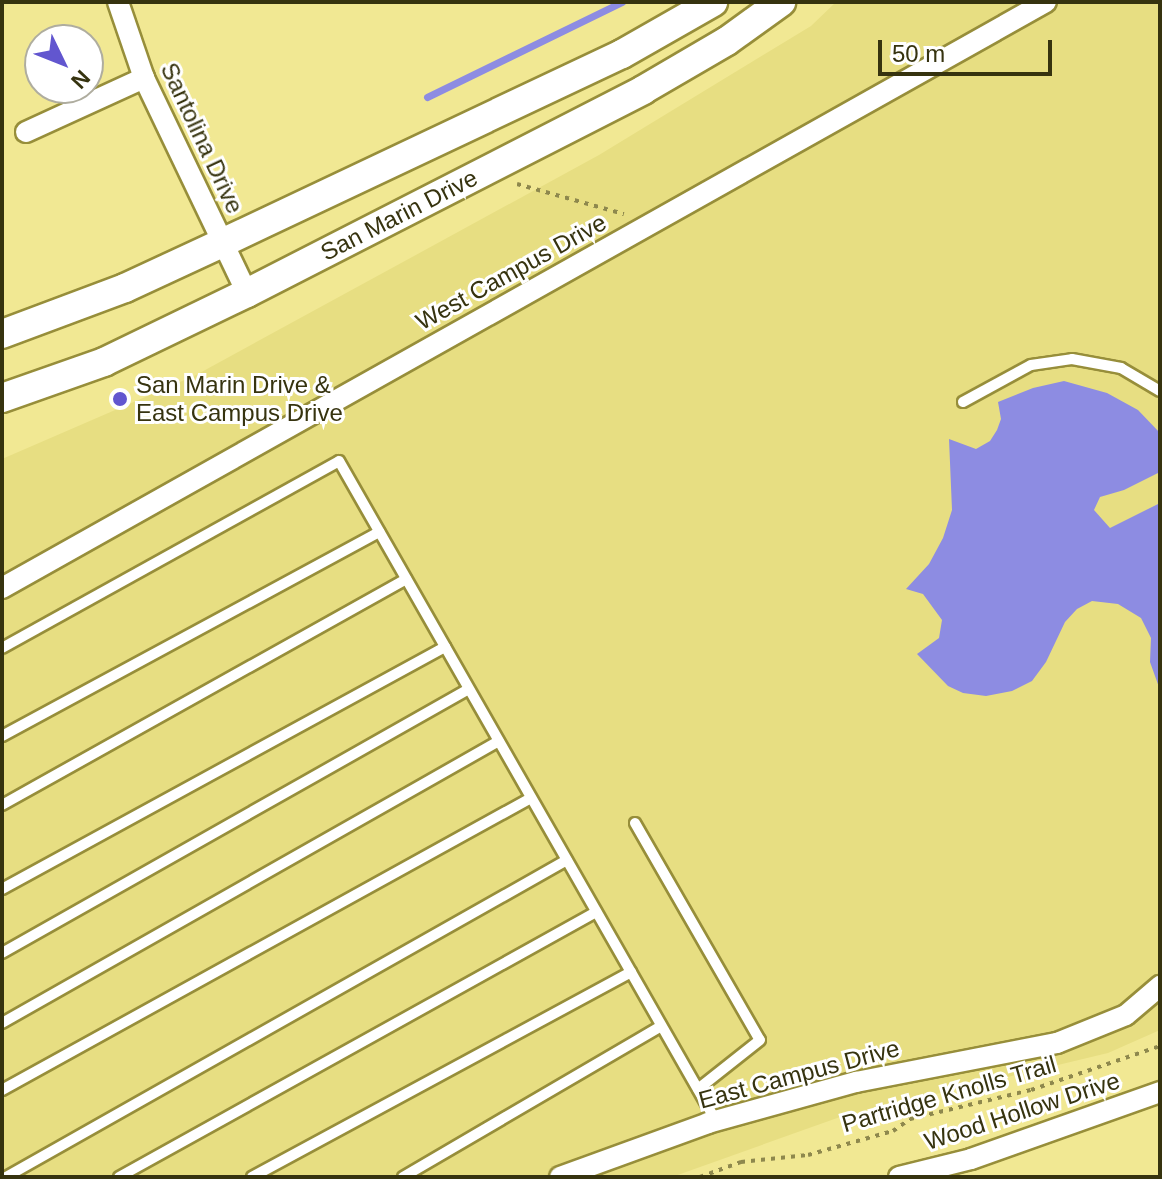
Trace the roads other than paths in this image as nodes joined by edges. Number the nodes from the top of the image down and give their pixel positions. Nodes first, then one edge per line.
1 (118, 2) edge
2 (713, 2) edge
3 (781, 2) edge
4 (1046, 2) edge
5 (144, 78) junction
6 (26, 132) dead end
7 (222, 243) junction
8 (247, 293) junction
9 (2, 334) edge
10 (1160, 391) edge
11 (2, 398) edge
12 (963, 402) dead end
13 (379, 532) junction
14 (406, 579) junction
15 (2, 588) edge
16 (445, 647) junction
17 (2, 648) edge
18 (469, 689) junction
19 (2, 736) edge
20 (499, 741) junction
21 (531, 798) junction
22 (2, 805) edge
23 (635, 823) dead end
24 (567, 860) junction
25 (2, 889) edge
26 (596, 912) junction
27 (2, 953) edge
28 (631, 972) junction
29 (1160, 986) edge
30 (2, 1023) edge
31 (661, 1026) junction
32 (698, 1089) junction
33 (2, 1090) edge
34 (1160, 1092) edge
35 (716, 1121) junction
36 (974, 1168) edge
37 (6, 1177) edge
38 (119, 1177) edge
39 (252, 1177) edge
40 (403, 1177) edge
41 (560, 1177) edge
42 (899, 1177) edge

1 - 5 street, Santolina Drive
2 - 7 main road, San Marin Drive
3 - 8 main road, San Marin Drive
4 - 15 street, West Campus Drive
5 - 6 street
5 - 7 street, Santolina Drive
7 - 8 street, Santolina Drive
7 - 9 main road, San Marin Drive
8 - 11 main road, San Marin Drive
10 - 12 lane
13 - 14 lane
13 - 17 lane
13 - 19 lane
14 - 16 lane
14 - 22 lane
16 - 18 lane
16 - 25 lane
18 - 20 lane
18 - 27 lane
20 - 21 lane
20 - 30 lane
21 - 24 lane
21 - 33 lane
23 - 32 lane
24 - 26 lane
24 - 37 lane
26 - 28 lane
26 - 38 lane
28 - 31 lane
28 - 39 lane
29 - 35 street, East Campus Drive
31 - 32 lane
31 - 40 lane
32 - 35 lane
34 - 36 street, Wood Hollow Drive
35 - 41 street, East Campus Drive
36 - 42 street, Wood Hollow Drive

